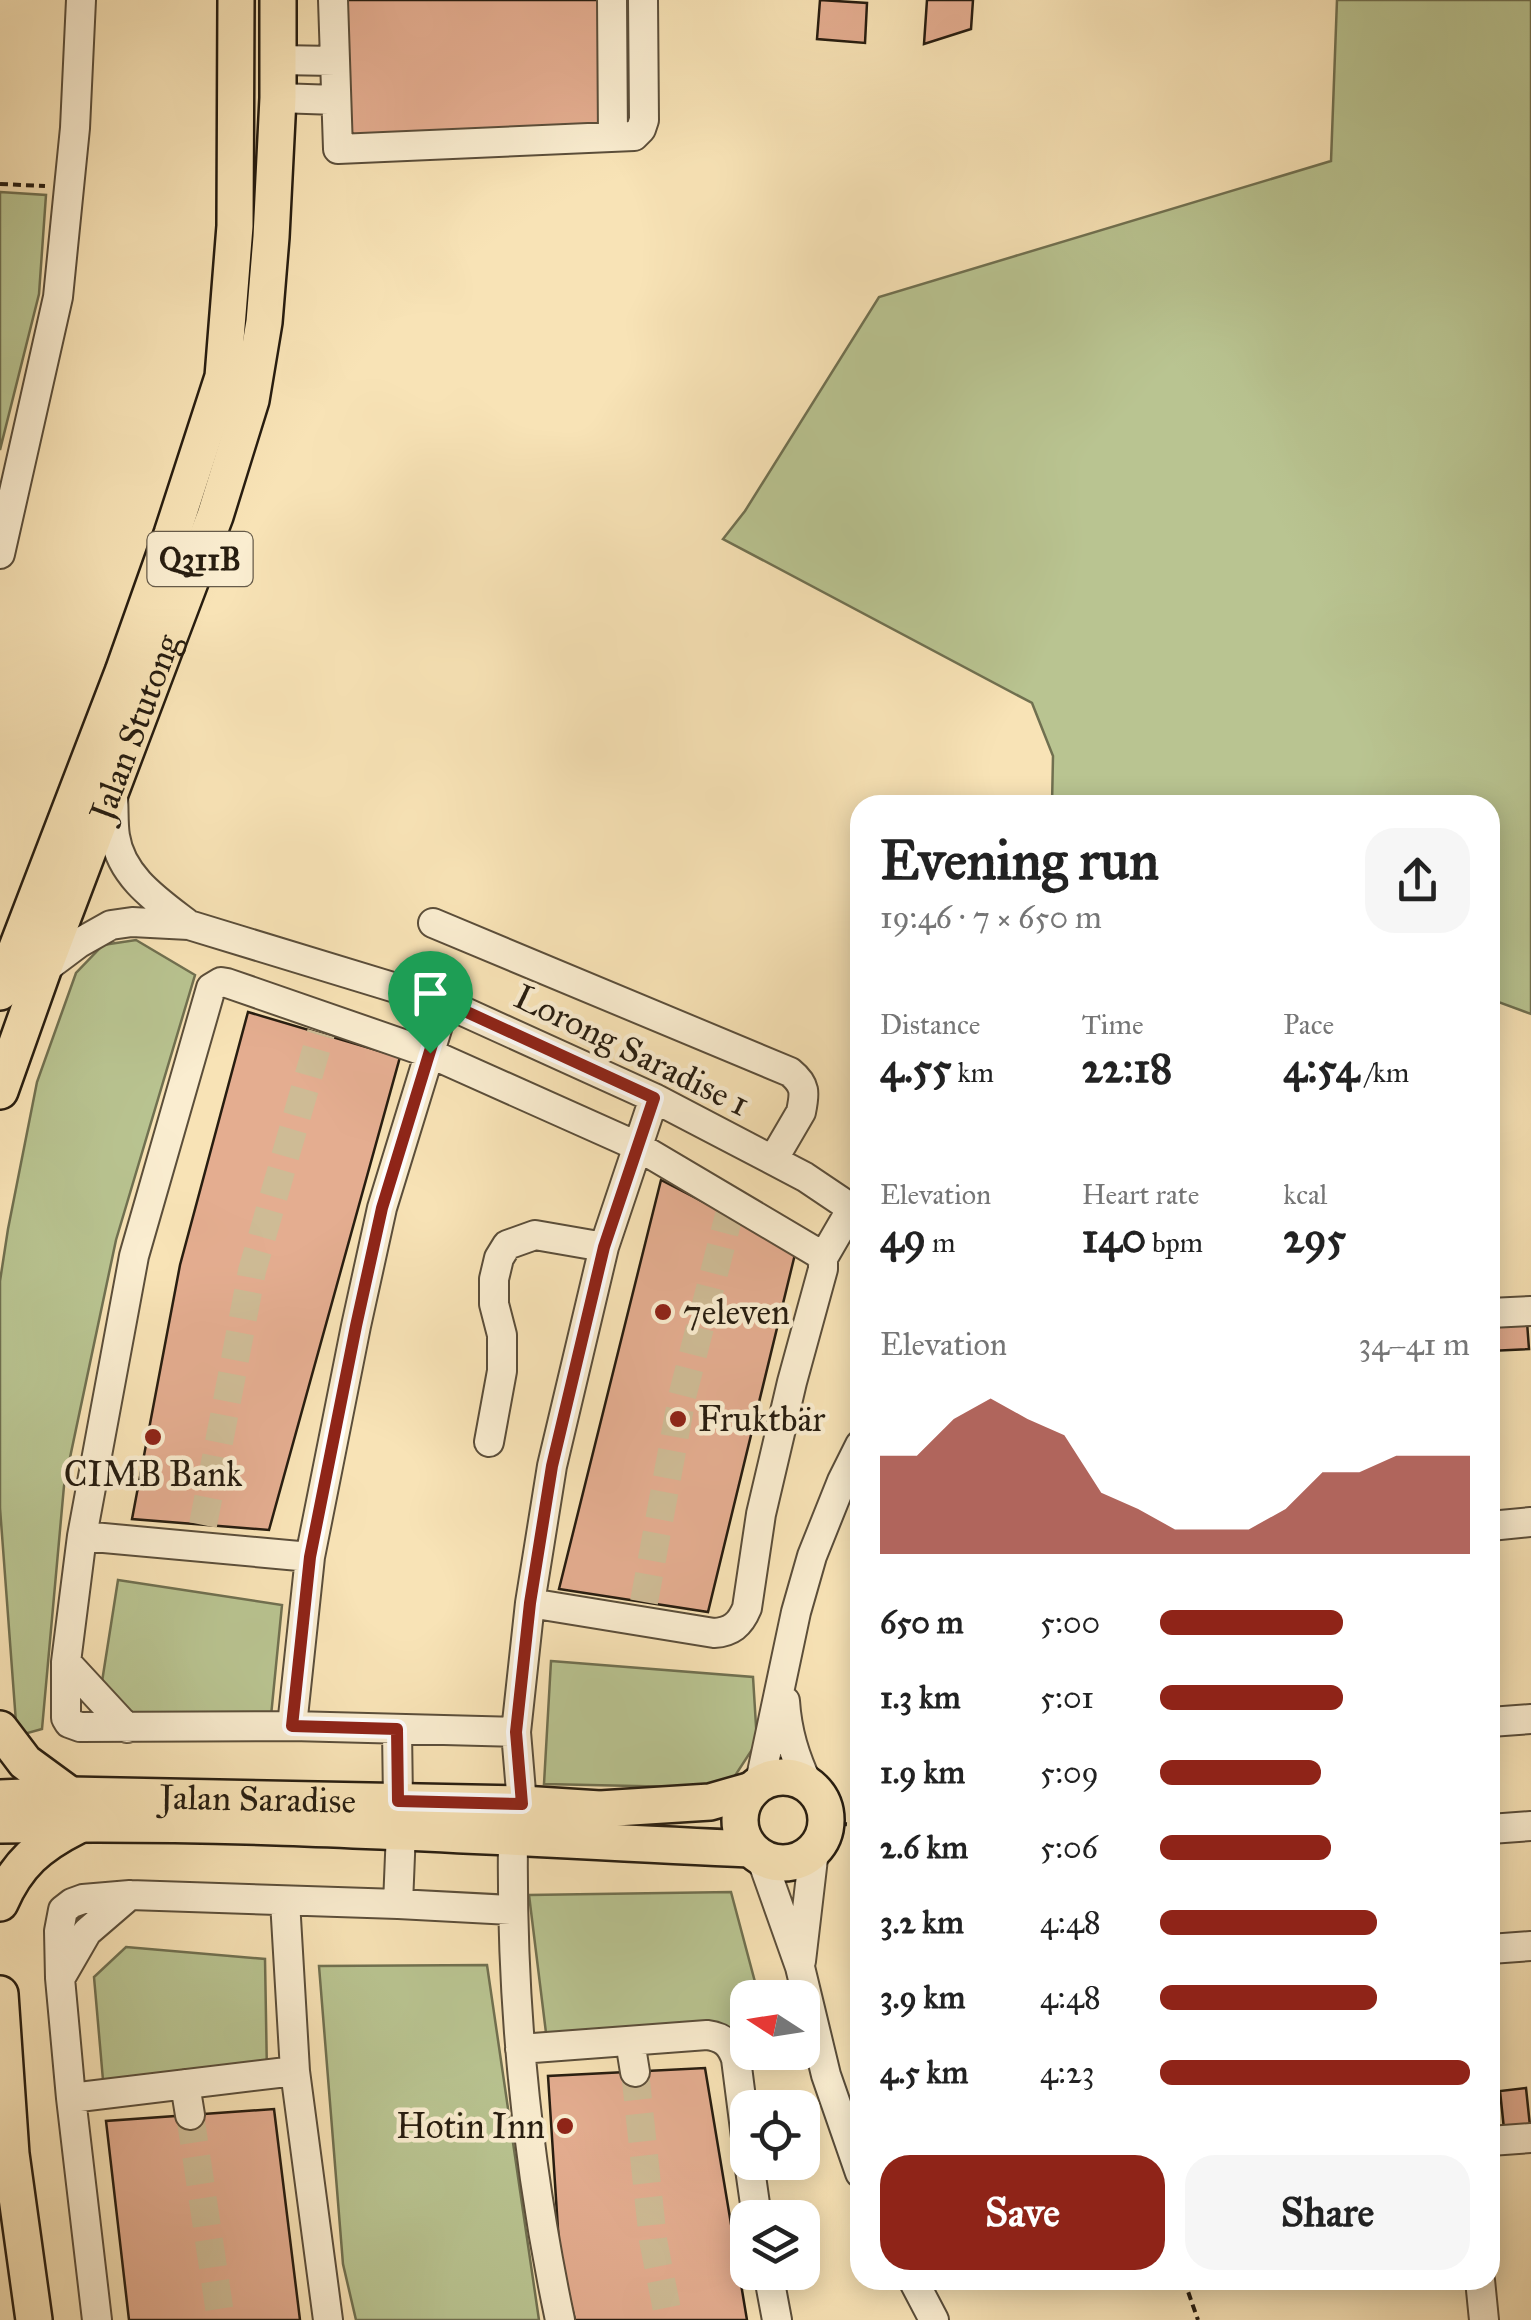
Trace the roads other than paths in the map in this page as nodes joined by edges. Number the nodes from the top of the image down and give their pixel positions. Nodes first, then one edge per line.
1 (82, 0) edge
2 (236, 0) edge
3 (278, 0) edge
4 (333, 0) edge
5 (612, 0) edge
6 (644, 0) edge
7 (278, 60) junction
8 (335, 61) junction
9 (278, 98) junction
10 (336, 100) junction
11 (614, 137) junction
12 (0, 554) edge
13 (113, 791) junction
14 (433, 923) dead end
15 (188, 925) junction
16 (43, 970) junction
17 (0, 992) edge
18 (445, 1002) junction
19 (430, 1053) junction
20 (0, 1087) edge
21 (654, 1098) junction
22 (637, 1146) junction
23 (772, 1160) junction
24 (850, 1207) edge
25 (850, 1220) edge
26 (604, 1247) junction
27 (823, 1258) junction
28 (1531, 1311) edge
29 (1500, 1313) edge
30 (489, 1442) dead end
31 (850, 1465) edge
32 (1531, 1522) edge
33 (1500, 1525) edge
34 (82, 1536) junction
35 (310, 1557) junction
36 (530, 1603) junction
37 (66, 1662) junction
38 (783, 1680) junction
39 (1531, 1719) edge
40 (1500, 1721) edge
41 (292, 1726) junction
42 (127, 1728) junction
43 (0, 1729) edge
44 (397, 1729) junction
45 (516, 1732) junction
46 (808, 1784) junction
47 (756, 1786) junction
48 (0, 1798) edge
49 (522, 1804) junction
50 (76, 1809) junction
51 (400, 1816) junction
52 (0, 1825) edge
53 (1531, 1826) edge
54 (1500, 1828) edge
55 (833, 1833) edge
56 (512, 1839) junction
57 (756, 1853) junction
58 (285, 1901) junction
59 (0, 1903) edge
60 (398, 1904) junction
61 (512, 1910) junction
62 (1531, 1946) edge
63 (1500, 1949) edge
64 (800, 1968) junction
65 (0, 1994) edge
66 (630, 2041) junction
67 (520, 2049) junction
68 (295, 2071) junction
69 (635, 2072) tunnel mouth
70 (185, 2084) junction
71 (740, 2090) edge
72 (71, 2098) junction
73 (190, 2116) tunnel mouth
74 (1531, 2138) edge
75 (1500, 2140) edge
76 (850, 2144) edge
77 (771, 2290) edge
78 (918, 2290) edge
79 (1481, 2290) edge
80 (932, 2319) edge
81 (34, 2320) edge
82 (97, 2320) edge
83 (328, 2320) edge
84 (560, 2320) edge
85 (777, 2320) edge
86 (1484, 2320) edge

1 - 12 street
2 - 17 main road, Jalan Stutong
3 - 7 main road, Jalan Stutong / Q311B
4 - 8 street
5 - 11 street
6 - 11 street
7 - 8 street
7 - 9 main road, Jalan Stutong / Q311B
8 - 10 street
9 - 10 street
9 - 13 main road, Jalan Stutong / Q311B
10 - 11 street
13 - 15 street
13 - 16 main road, Jalan Stutong / Q311B
14 - 23 street
15 - 16 street
15 - 18 street, Lorong Saradise 1
16 - 20 main road, Jalan Stutong / Q311B
18 - 19 street
18 - 21 street, Lorong Saradise 1
19 - 22 street
19 - 34 street
19 - 35 street
21 - 22 street
21 - 23 street, Lorong Saradise 1
22 - 26 street
22 - 27 street
23 - 24 street, Lorong Saradise 1
25 - 27 street
26 - 30 street
26 - 36 street
27 - 36 street
28 - 29 street
31 - 38 street
32 - 33 street
34 - 35 street
34 - 37 street
35 - 41 street
36 - 45 street
37 - 42 street
37 - 42 street
38 - 46 street
38 - 47 street
39 - 40 street
41 - 42 street
41 - 44 street
43 - 50 main road
44 - 45 street
44 - 51 street
45 - 49 street
46 - 47 main road
46 - 55 main road
47 - 49 main road, Jalan Saradise
47 - 57 main road
48 - 50 main road, Jalan Saradise
49 - 51 main road, Jalan Saradise
50 - 51 main road, Jalan Saradise
50 - 52 main road, Jalan Saradise
50 - 59 main road
51 - 56 main road, Jalan Saradise
51 - 60 street, Jalan Saradise
53 - 54 street
55 - 57 main road
55 - 64 street
56 - 57 main road, Jalan Saradise
56 - 61 street
57 - 64 street
58 - 60 street
58 - 68 street
58 - 72 street
60 - 61 street
61 - 67 street
62 - 63 street
64 - 76 street
65 - 81 main road
66 - 67 street
66 - 69 street
66 - 71 street
67 - 84 street
68 - 70 street
68 - 83 street
70 - 72 street
70 - 73 street
72 - 82 street
74 - 75 street
77 - 85 street
78 - 80 street
79 - 86 street

